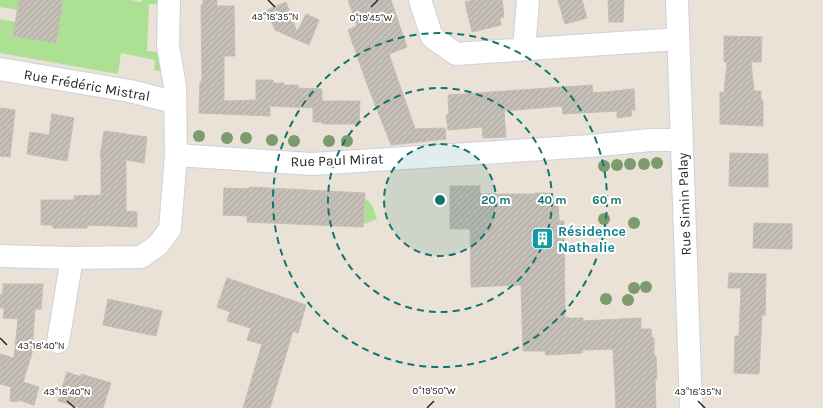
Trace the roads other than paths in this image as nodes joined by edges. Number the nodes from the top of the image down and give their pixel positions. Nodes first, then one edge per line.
1 (169, 0) edge
2 (420, 0) edge
3 (528, 0) edge
4 (677, 0) edge
5 (678, 39) junction
6 (524, 49) junction
7 (0, 69) edge
8 (174, 102) junction
9 (681, 140) junction
10 (176, 155) junction
11 (0, 256) edge
12 (72, 258) junction
13 (58, 342) dead end
14 (691, 408) edge

1 - 8 street
2 - 6 street
3 - 6 street
4 - 5 street, Rue Simin Palay
5 - 6 street
5 - 9 street, Rue Simin Palay
7 - 8 street, Rue Frédéric Mistral
8 - 10 street
9 - 10 street, Rue Paul Mirat
9 - 14 street, Rue Simin Palay
10 - 12 street
11 - 12 street
12 - 13 street

